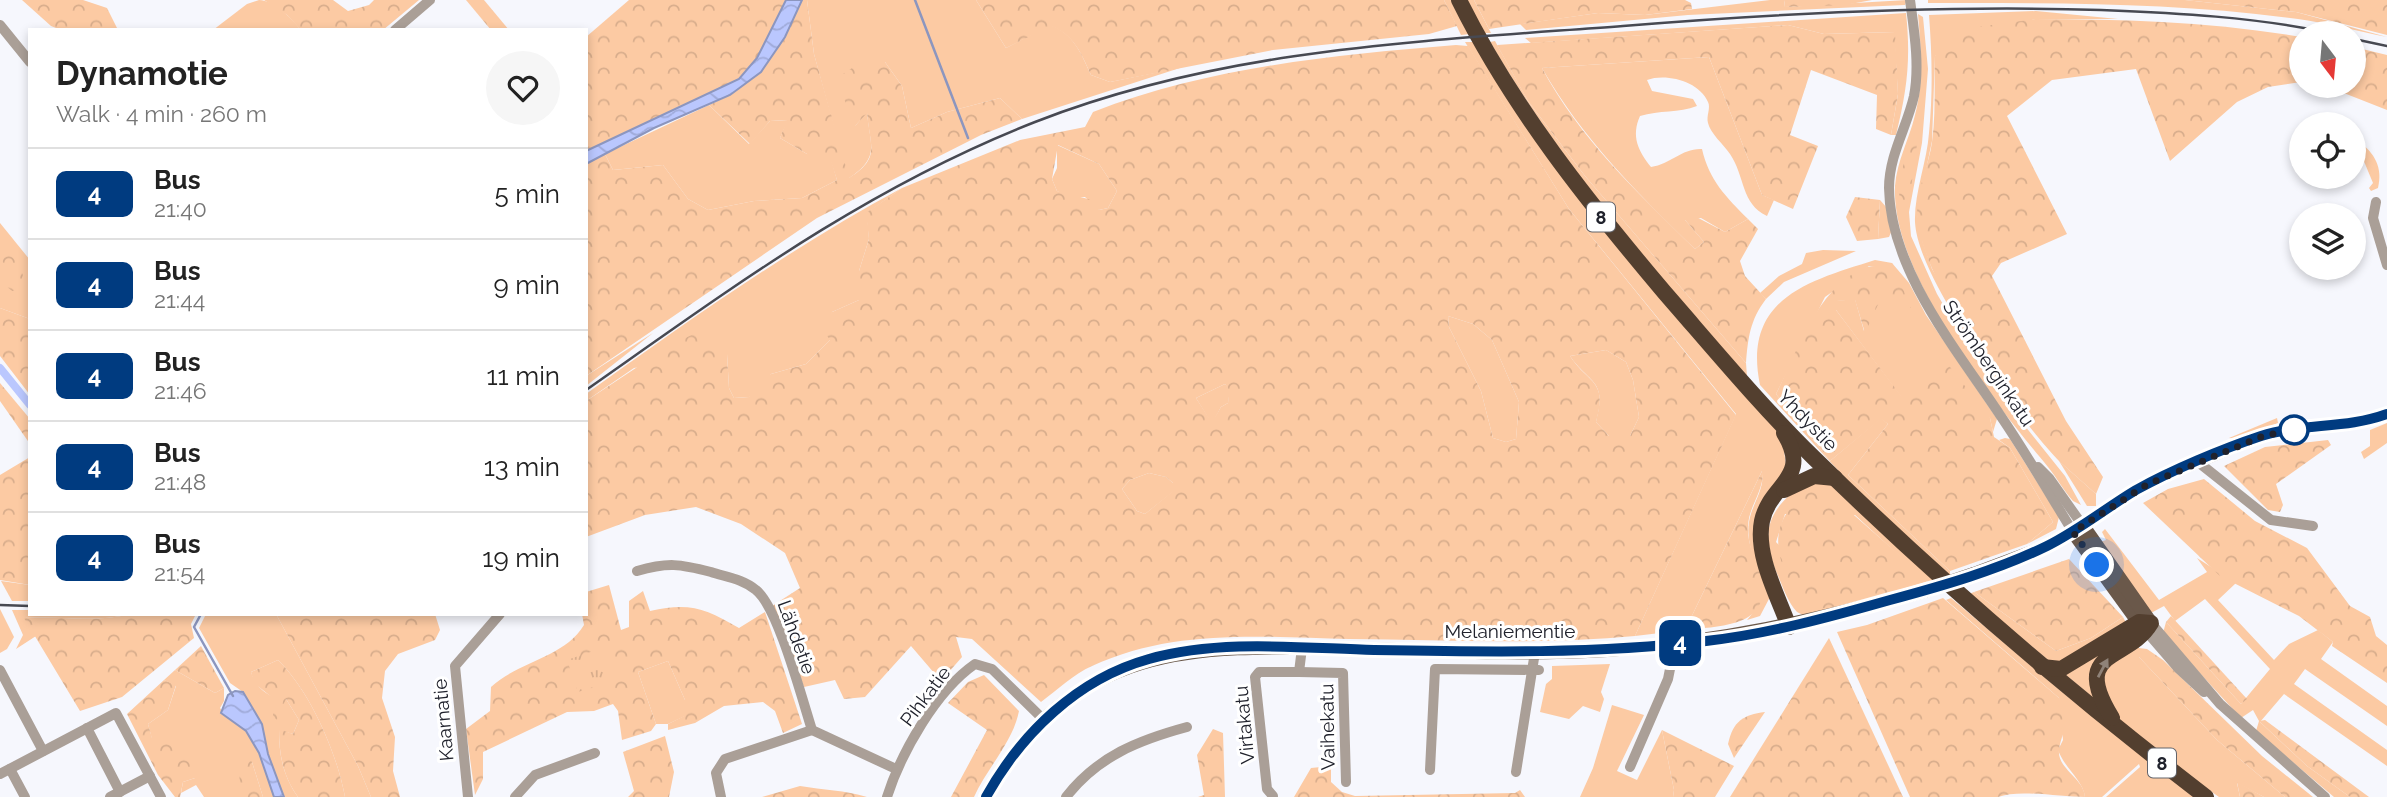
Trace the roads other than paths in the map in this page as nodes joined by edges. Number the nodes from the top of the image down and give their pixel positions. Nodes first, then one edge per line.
1 (430, 0) edge
2 (1458, 0) edge
3 (1910, 0) edge
4 (0, 25) edge
5 (398, 28) edge
6 (28, 60) edge
7 (2376, 202) dead end
8 (2387, 265) edge
9 (1772, 413) junction
10 (2387, 414) edge
11 (2198, 462) junction
12 (1835, 478) junction
13 (1779, 494) junction
14 (2313, 526) dead end
15 (2078, 529) junction
16 (637, 571) dead end
17 (498, 616) edge
18 (2145, 625) junction
19 (1789, 627) junction
20 (1675, 643) junction
21 (1302, 648) junction
22 (1535, 652) junction
23 (2042, 667) junction
24 (0, 670) edge
25 (1536, 670) junction
26 (1299, 672) junction
27 (1044, 720) junction
28 (1187, 727) dead end
29 (87, 728) junction
30 (812, 730) junction
31 (2118, 730) junction
32 (43, 751) junction
33 (595, 753) dead end
34 (1630, 767) dead end
35 (896, 769) junction
36 (1430, 770) dead end
37 (5, 771) edge
38 (1516, 772) dead end
39 (150, 776) junction
40 (1346, 782) dead end
41 (115, 794) edge
42 (1273, 796) edge
43 (25, 797) edge
44 (161, 797) edge
45 (468, 797) edge
46 (515, 797) edge
47 (720, 797) edge
48 (887, 797) edge
49 (986, 797) edge
50 (1066, 797) edge
51 (2206, 797) edge
52 (2325, 797) edge

1 - 5 street
2 - 9 highway, Yhdystie / 8
3 - 15 street, Strömberginkatu
4 - 6 street
7 - 8 street
9 - 12 highway, Yhdystie / 8
9 - 13 highway
10 - 11 street
11 - 14 street
11 - 15 street
12 - 13 highway
12 - 23 highway, Yhdystie / 8
13 - 19 highway
15 - 18 main road, Strömberginkatu
15 - 19 main road, Melaniementie, bridge
16 - 30 street, Lähdetie
17 - 45 street, Kaarnatie
18 - 23 highway
31 -> 18 highway
18 - 52 street, Strömberginkatu
19 - 20 main road, Melaniementie
20 - 22 main road, Melaniementie
20 - 34 street
21 - 22 main road, Melaniementie
21 - 26 street
21 - 27 main road, Melaniementie
22 - 25 street
23 - 31 highway, Yhdystie / 8
24 - 32 street
25 - 36 street
25 - 38 street
26 - 40 street, Vaihekatu
26 - 42 street, Virtakatu
27 - 35 street, Pihkatie
27 - 49 main road, Melaniementie
28 - 50 street
29 - 32 street
29 - 39 street
29 - 41 street
30 - 35 street
30 - 47 street
31 - 51 highway, Yhdystie / 8
32 - 37 street
33 - 46 street
35 - 48 street, Pihkatie
37 - 43 street
39 - 41 street
39 - 44 street

